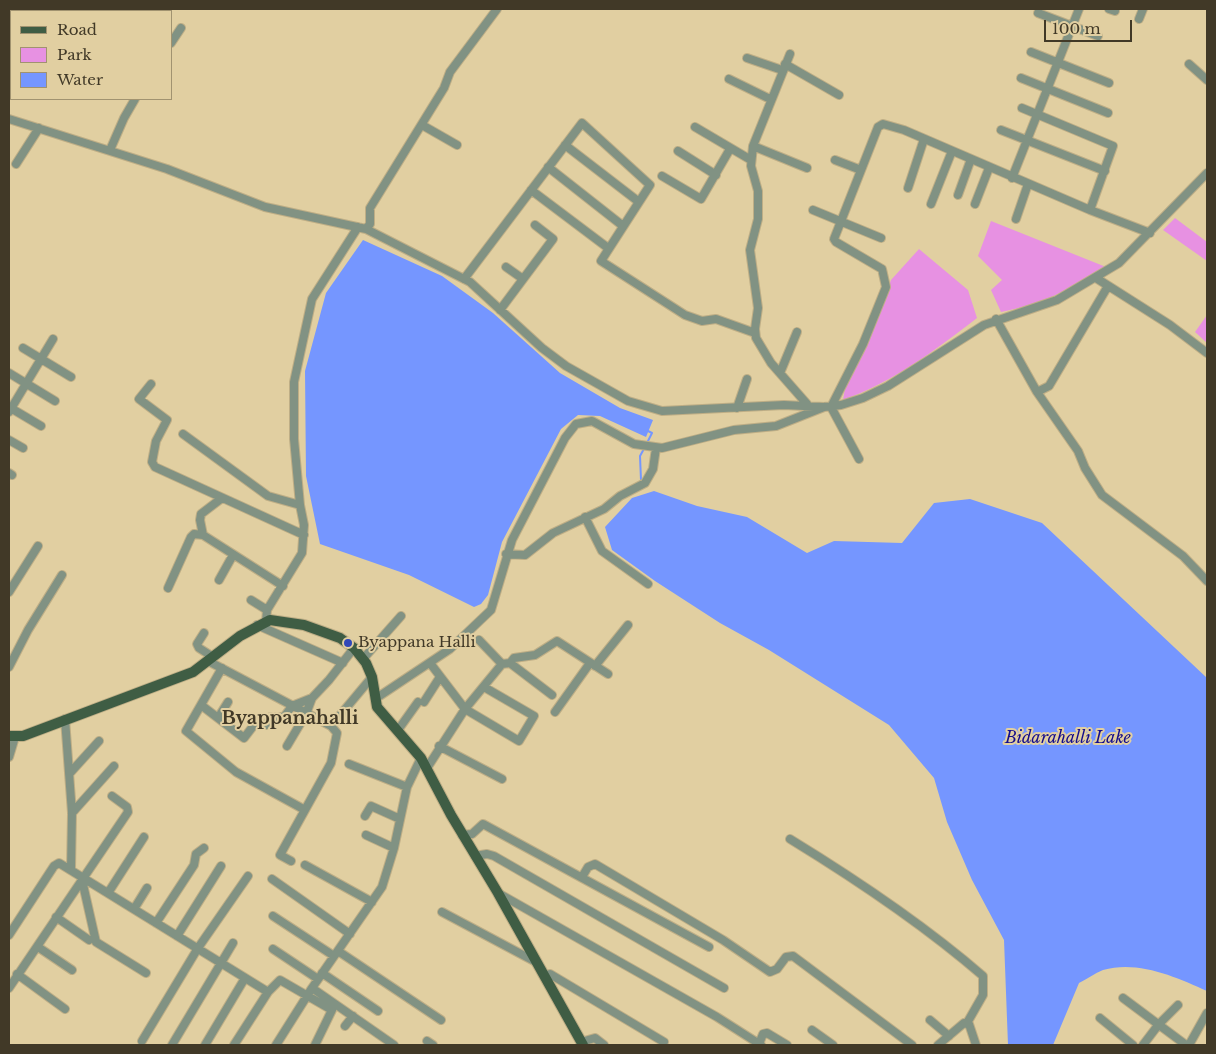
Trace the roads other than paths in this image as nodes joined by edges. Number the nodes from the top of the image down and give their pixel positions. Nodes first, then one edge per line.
1 (497, 9) edge
2 (1078, 9) edge
3 (1143, 9) edge
4 (1038, 13) dead end
5 (1139, 19) dead end
6 (1072, 26) junction
7 (181, 28) dead end
8 (1098, 36) dead end
9 (172, 42) edge
10 (1032, 52) dead end
11 (790, 54) dead end
12 (747, 58) dead end
13 (1058, 63) junction
14 (1189, 64) dead end
15 (783, 67) junction
16 (1021, 78) dead end
17 (729, 79) dead end
18 (1207, 80) edge
19 (1109, 83) dead end
20 (1048, 89) junction
21 (839, 95) dead end
22 (770, 99) junction
23 (134, 100) edge
24 (1022, 108) dead end
25 (1108, 113) dead end
26 (1037, 115) junction
27 (9, 119) edge
28 (422, 124) junction
29 (696, 127) dead end
30 (39, 128) junction
31 (1001, 130) dead end
32 (924, 139) junction
33 (1027, 140) junction
34 (564, 145) junction
35 (457, 146) dead end
36 (753, 146) junction
37 (730, 149) junction
38 (110, 150) junction
39 (678, 151) dead end
40 (952, 151) junction
41 (751, 160) junction
42 (835, 160) dead end
43 (971, 160) junction
44 (16, 164) dead end
45 (548, 167) junction
46 (808, 168) dead end
47 (989, 168) junction
48 (861, 170) junction
49 (1105, 171) junction
50 (1207, 173) edge
51 (716, 175) junction
52 (662, 176) dead end
53 (1012, 178) junction
54 (1028, 184) junction
55 (908, 188) dead end
56 (531, 190) junction
57 (958, 195) dead end
58 (639, 202) junction
59 (931, 204) dead end
60 (975, 204) dead end
61 (813, 210) dead end
62 (1090, 210) junction
63 (1016, 219) dead end
64 (840, 221) junction
65 (535, 225) dead end
66 (623, 226) junction
67 (362, 228) junction
68 (1150, 233) junction
69 (881, 238) dead end
70 (608, 248) junction
71 (506, 267) dead end
72 (464, 278) junction
73 (1096, 278) junction
74 (523, 279) junction
75 (1108, 286) junction
76 (500, 310) junction
77 (996, 319) junction
78 (797, 332) dead end
79 (755, 333) junction
80 (53, 339) dead end
81 (23, 348) dead end
82 (1207, 353) edge
83 (41, 359) junction
84 (9, 373) edge
85 (780, 373) junction
86 (71, 377) dead end
87 (748, 378) dead end
88 (26, 383) junction
89 (151, 384) dead end
90 (1037, 392) junction
91 (55, 401) dead end
92 (807, 404) junction
93 (828, 407) junction
94 (737, 408) junction
95 (9, 409) edge
96 (40, 426) dead end
97 (183, 434) dead end
98 (9, 440) edge
99 (23, 448) dead end
100 (656, 448) junction
101 (859, 459) dead end
102 (222, 498) junction
103 (300, 505) junction
104 (585, 518) junction
105 (202, 535) junction
106 (304, 535) junction
107 (38, 546) dead end
108 (506, 554) junction
109 (233, 555) junction
110 (62, 575) dead end
111 (219, 580) dead end
112 (1207, 581) edge
113 (648, 584) dead end
114 (283, 586) junction
115 (168, 588) dead end
116 (9, 592) edge
117 (251, 600) dead end
118 (267, 610) junction
119 (401, 616) dead end
120 (262, 624) junction
121 (628, 625) dead end
122 (204, 633) dead end
123 (479, 640) dead end
124 (354, 648) junction
125 (210, 659) junction
126 (363, 660) junction
127 (343, 662) junction
128 (430, 663) junction
129 (506, 663) junction
130 (592, 664) junction
131 (9, 667) edge
132 (222, 668) junction
133 (608, 674) dead end
134 (372, 677) junction
135 (440, 677) junction
136 (484, 686) junction
137 (552, 695) dead end
138 (312, 698) junction
139 (375, 699) junction
140 (228, 702) dead end
141 (201, 705) junction
142 (292, 706) junction
143 (465, 709) junction
144 (555, 712) dead end
145 (306, 714) junction
146 (218, 718) junction
147 (65, 719) junction
148 (254, 725) dead end
149 (266, 725) dead end
150 (331, 726) junction
151 (398, 730) junction
152 (12, 737) edge
153 (99, 741) dead end
154 (287, 746) dead end
155 (439, 746) junction
156 (9, 757) edge
157 (421, 758) junction
158 (349, 764) dead end
159 (114, 766) dead end
160 (427, 768) junction
161 (70, 773) junction
162 (502, 779) dead end
163 (407, 787) junction
164 (112, 796) dead end
165 (305, 810) junction
166 (72, 813) junction
167 (365, 816) dead end
168 (400, 820) junction
169 (366, 834) dead end
170 (462, 834) junction
171 (144, 837) dead end
172 (790, 839) dead end
173 (204, 848) dead end
174 (394, 848) junction
175 (476, 856) junction
176 (291, 861) dead end
177 (305, 865) dead end
178 (221, 866) dead end
179 (71, 870) junction
180 (248, 876) dead end
181 (582, 877) junction
182 (83, 879) junction
183 (272, 879) dead end
184 (146, 888) dead end
185 (108, 893) junction
186 (498, 893) junction
187 (372, 902) junction
188 (134, 909) junction
189 (442, 912) dead end
190 (273, 916) dead end
191 (56, 917) junction
192 (156, 922) junction
193 (350, 934) junction
194 (9, 935) edge
195 (177, 936) junction
196 (89, 940) dead end
197 (233, 943) dead end
198 (38, 947) junction
199 (709, 947) dead end
200 (198, 948) junction
201 (273, 949) dead end
202 (336, 954) junction
203 (536, 962) junction
204 (221, 963) junction
205 (72, 970) dead end
206 (146, 973) dead end
207 (17, 974) junction
208 (320, 976) junction
209 (544, 976) junction
210 (245, 978) junction
211 (9, 988) edge
212 (724, 988) dead end
213 (310, 991) junction
214 (268, 992) junction
215 (1123, 998) dead end
216 (327, 1002) junction
217 (1178, 1005) dead end
218 (65, 1009) dead end
219 (378, 1011) dead end
220 (1207, 1013) edge
221 (353, 1016) junction
222 (1100, 1018) dead end
223 (441, 1020) dead end
224 (930, 1020) dead end
225 (967, 1023) junction
226 (1158, 1024) junction
227 (345, 1026) dead end
228 (812, 1030) dead end
229 (948, 1036) junction
230 (142, 1041) dead end
231 (664, 1042) dead end
232 (582, 1044) edge
233 (172, 1045) edge
234 (205, 1045) edge
235 (234, 1045) edge
236 (276, 1045) edge
237 (315, 1045) edge
238 (394, 1045) edge
239 (604, 1045) edge
240 (760, 1045) edge
241 (787, 1045) edge
242 (833, 1045) edge
243 (912, 1045) edge
244 (938, 1045) edge
245 (976, 1045) edge
246 (1132, 1045) edge
247 (1143, 1045) edge
248 (1187, 1045) edge

1 - 28 street
2 - 6 street
3 - 5 street
4 - 6 street
6 - 8 street
6 - 13 street
7 - 9 street
10 - 13 street
11 - 15 street
12 - 15 street
13 - 19 street
13 - 20 street
14 - 18 street
15 - 21 street
15 - 22 street
16 - 20 street
17 - 22 street
20 - 25 street
20 - 26 street
22 - 36 street
23 - 38 street
24 - 26 street
26 - 33 street
26 - 49 street
27 - 30 street
28 - 35 street
28 - 67 street
29 - 37 street
30 - 38 street
30 - 44 street
31 - 33 street
32 - 40 street
32 - 48 street
32 - 55 street
33 - 49 street
33 - 53 street
34 - 45 street
34 - 58 street
34 - 58 street
36 - 41 street
36 - 46 street
37 - 41 street
37 - 51 street
38 - 67 street
39 - 51 street
40 - 43 street
40 - 59 street
41 - 79 street
42 - 48 street
43 - 47 street
43 - 57 street
45 - 56 street
45 - 66 street
47 - 53 street
47 - 60 street
48 - 64 street
49 - 62 street
50 - 68 street
51 - 52 street
53 - 54 street
54 - 62 street
54 - 63 street
56 - 70 street
56 - 72 street
58 - 66 street
61 - 64 street
62 - 68 street
64 - 69 street
64 - 93 street
65 - 74 street
66 - 70 street
67 - 72 street
67 - 103 street
68 - 73 street
70 - 79 street
71 - 74 street
72 - 76 street
73 - 75 street
73 - 77 street
74 - 76 street
75 - 82 street
75 - 90 street
76 - 94 street
77 - 90 street
77 - 93 street
78 - 85 street
79 - 85 street
80 - 83 street
81 - 83 street
83 - 86 street
83 - 88 street
84 - 88 street
85 - 92 street
87 - 94 street
88 - 91 street
88 - 95 street
89 - 102 street
90 - 112 street
92 - 93 street
92 - 94 street
93 - 100 street
93 - 101 street
95 - 96 street
97 - 103 street
98 - 99 street
100 - 104 street
100 - 108 street
102 - 105 street
102 - 106 street
103 - 106 street
104 - 108 street
104 - 113 street
105 - 109 street
105 - 115 street
106 - 114 street
107 - 116 street
108 - 128 street
109 - 111 street
109 - 114 street
110 - 131 street
114 - 118 street
117 - 118 street
118 - 120 street
119 - 126 street
120 - 124 main road
120 - 125 main road
120 - 127 street
121 - 130 street
122 - 125 street
123 - 129 street
124 - 126 main road
124 - 127 street
125 - 132 street
125 - 147 main road
126 - 134 main road
127 - 138 street
128 - 135 street
128 - 139 street
129 - 130 street
129 - 136 street
129 - 137 street
130 - 133 street
130 - 144 street
132 - 141 street
132 - 142 street
134 - 139 main road
134 - 150 street
135 - 143 street
135 - 151 street
136 - 143 street
136 - 143 street
138 - 142 street
138 - 145 street
139 - 151 main road
140 - 146 street
141 - 146 street
141 - 165 street
142 - 145 street
142 - 149 street
143 - 155 street
145 - 150 street
145 - 154 street
146 - 148 street
147 - 152 main road
147 - 161 street
150 - 165 street
151 - 157 main road
152 - 156 street
153 - 161 street
155 - 160 street
155 - 162 street
157 - 160 main road
157 - 163 street
158 - 163 street
159 - 166 street
160 - 170 main road
161 - 166 street
163 - 168 street
164 - 182 street
165 - 176 street
166 - 179 street
167 - 168 street
168 - 174 street
169 - 174 street
170 - 175 main road
170 - 181 street
171 - 185 street
172 - 225 street
173 - 192 street
174 - 187 street
175 - 186 main road
175 - 212 street
177 - 187 street
178 - 195 street
179 - 182 street
179 - 194 street
180 - 200 street
181 - 199 street
181 - 243 street
182 - 185 street
182 - 191 street
182 - 206 street
183 - 193 street
184 - 188 street
185 - 188 street
186 - 203 main road
186 - 240 street
187 - 193 street
188 - 192 street
189 - 203 street
190 - 202 street
191 - 196 street
191 - 198 street
192 - 195 street
193 - 202 street
195 - 200 street
197 - 204 street
198 - 205 street
198 - 207 street
200 - 204 street
200 - 230 street
201 - 208 street
202 - 208 street
202 - 223 street
203 - 209 main road
204 - 210 street
204 - 233 street
207 - 211 street
207 - 218 street
208 - 213 street
208 - 219 street
209 - 231 street
209 - 232 main road
210 - 214 street
210 - 234 street
213 - 214 street
213 - 216 street
213 - 236 street
214 - 235 street
215 - 226 street
216 - 221 street
216 - 237 street
217 - 226 street
220 - 248 street
221 - 227 street
221 - 238 street
222 - 246 street
224 - 229 street
225 - 229 street
225 - 245 street
226 - 247 street
226 - 248 street
228 - 242 street
229 - 244 street
232 - 239 street
240 - 241 street

